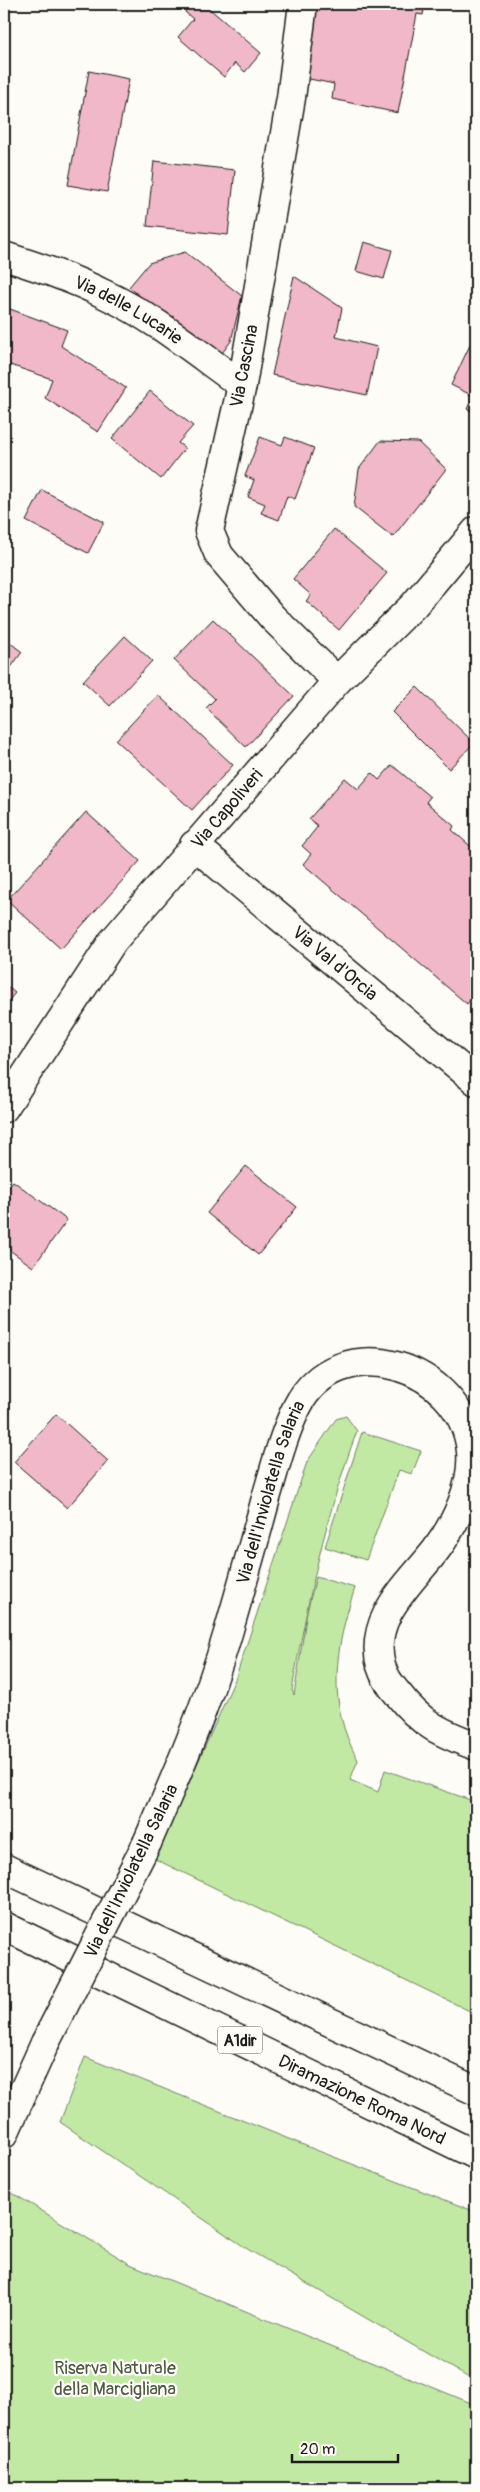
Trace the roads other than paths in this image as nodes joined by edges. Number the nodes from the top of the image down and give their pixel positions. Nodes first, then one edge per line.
1 (303, 4) edge
2 (4, 256) edge
3 (242, 385) junction
4 (476, 531) edge
5 (337, 680) junction
6 (194, 844) junction
7 (476, 1081) edge
8 (4, 1108) edge
9 (476, 1746) edge
10 (4, 1868) edge
11 (4, 1926) edge
12 (476, 2091) edge
13 (4, 2134) edge
14 (476, 2155) edge

1 - 3 main road, Via Cascina
2 - 3 main road, Via delle Lucarie
3 - 5 main road, Via Cascina
4 - 5 main road, Via Capoliveri
5 - 6 main road, Via Capoliveri
6 - 7 main road, Via Val d'Orcia
6 - 8 main road, Via Capoliveri
9 - 13 main road, Via dell'Inviolatella Salaria, bridge
10 - 12 main road
11 - 14 main road, Diramazione Roma Nord / A1dir

